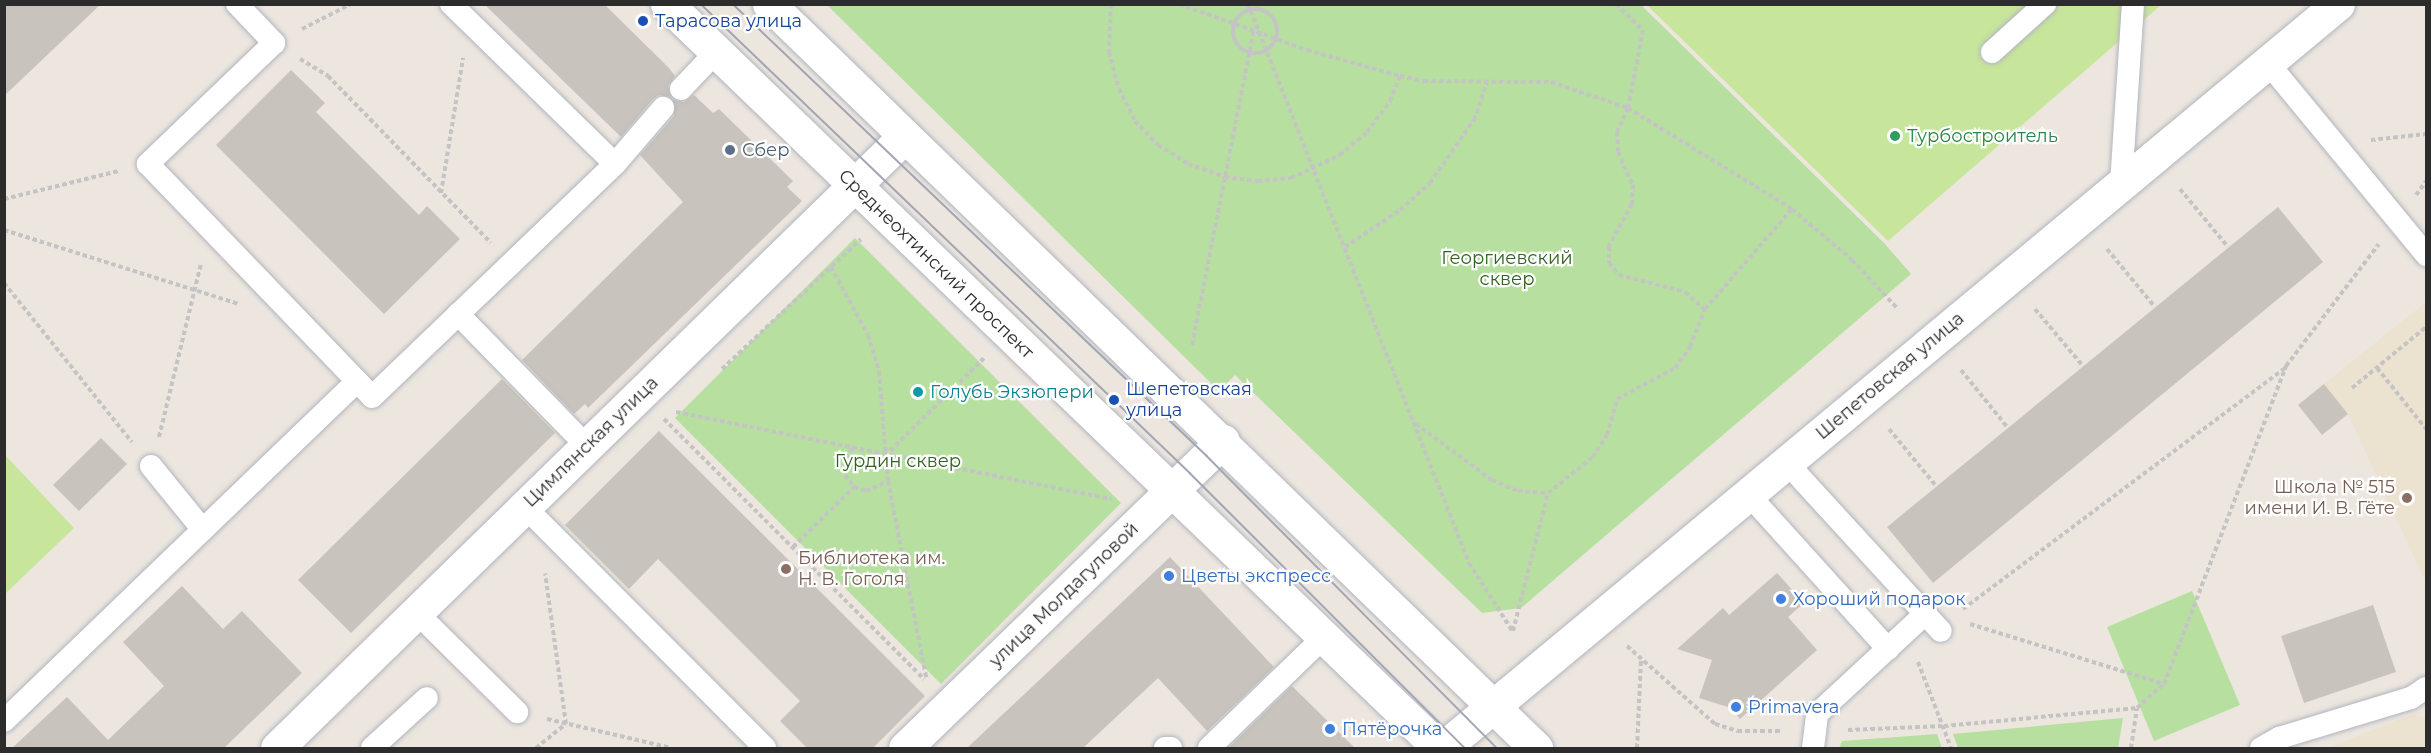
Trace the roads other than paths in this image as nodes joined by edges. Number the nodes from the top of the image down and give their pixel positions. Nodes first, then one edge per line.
1 (237, 4) edge
2 (451, 4) edge
3 (667, 4) edge
4 (769, 4) edge
5 (2045, 4) edge
6 (2133, 4) edge
7 (2338, 4) edge
8 (716, 52) junction
9 (1992, 52) dead end
10 (2268, 63) junction
11 (681, 89) dead end
12 (663, 108) dead end
13 (905, 136) junction
14 (615, 164) junction
15 (2121, 184) junction
16 (854, 186) junction
17 (2427, 255) edge
18 (458, 314) junction
19 (357, 381) junction
20 (1222, 441) junction
21 (587, 446) junction
22 (1786, 462) junction
23 (151, 466) road end
24 (1171, 491) junction
25 (1748, 494) junction
26 (525, 507) junction
27 (202, 530) junction
28 (417, 613) junction
29 (1925, 614) junction
30 (1945, 625) road end
31 (1323, 638) junction
32 (1888, 649) junction
33 (2427, 688) edge
34 (427, 698) dead end
35 (1492, 706) junction
36 (517, 712) road end
37 (4, 721) edge
38 (1813, 740) edge
39 (277, 748) edge
40 (372, 748) edge
41 (765, 748) edge
42 (905, 748) edge
43 (1165, 748) edge
44 (1171, 748) edge
45 (1209, 748) edge
46 (1441, 748) edge
47 (1536, 748) edge
48 (2261, 748) edge

1 - 19 lane
2 - 14 lane
3 - 8 street, Среднеохтинский проспект
4 - 13 street
5 - 9 lane
6 - 15 lane
7 - 10 street, Шепетовская улица
8 - 11 lane
8 - 16 street, Среднеохтинский проспект
10 - 15 street, Шепетовская улица
10 - 17 lane
12 - 14 lane
13 - 16 street, Цимлянская улица
13 - 20 street
14 - 18 lane
15 - 22 street, Шепетовская улица
16 - 21 street, Цимлянская улица
16 - 24 street, Среднеохтинский проспект
18 - 19 lane
18 - 21 lane
19 - 27 lane
20 - 24 street, улица Молдагуловой
20 - 35 street
21 - 26 street, Цимлянская улица
22 - 25 street, Шепетовская улица
22 - 29 lane
23 - 27 lane
24 - 31 street, Среднеохтинский проспект
24 - 42 street, улица Молдагуловой
25 - 32 lane
25 - 35 street, Шепетовская улица
26 - 28 street, Цимлянская улица
26 - 41 lane
27 - 37 lane
28 - 36 lane
28 - 39 street, Цимлянская улица
29 - 30 lane
29 - 32 lane
31 - 45 lane
31 - 46 street, Среднеохтинский проспект
32 - 38 lane
33 - 48 lane
34 - 40 lane
35 - 46 street, Шепетовская улица
35 - 47 street
43 - 44 lane

